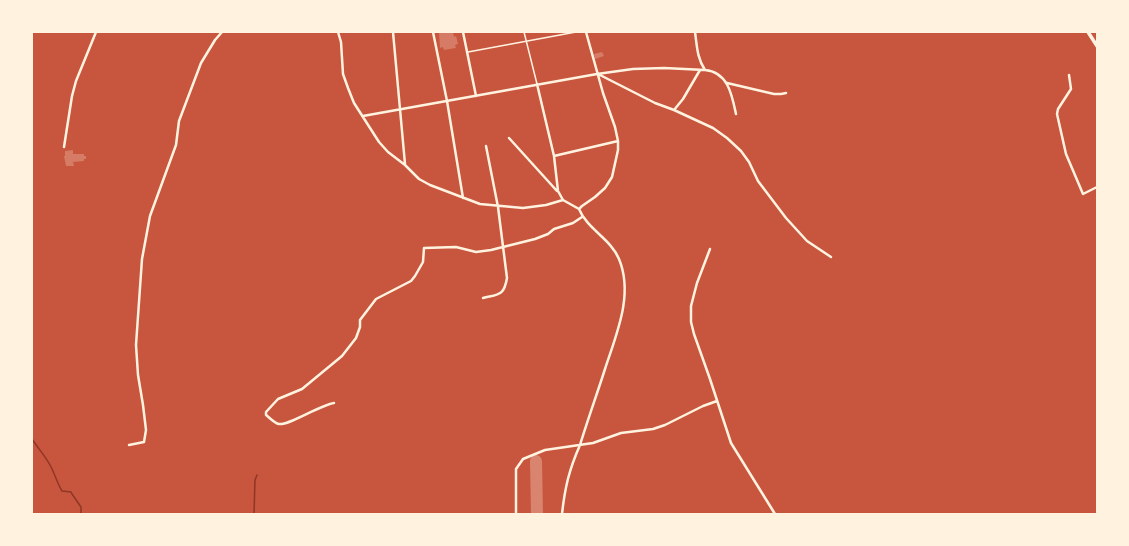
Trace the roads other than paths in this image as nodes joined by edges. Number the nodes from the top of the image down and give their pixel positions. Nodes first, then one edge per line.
1 (96, 32) edge
2 (222, 32) edge
3 (339, 32) edge
4 (393, 32) edge
5 (433, 32) edge
6 (463, 32) edge
7 (524, 32) edge
8 (576, 32) edge
9 (586, 32) edge
10 (694, 32) edge
11 (1088, 32) edge
12 (1095, 39) edge
13 (527, 41) junction
14 (1097, 46) edge
15 (468, 52) junction
16 (700, 70) junction
17 (705, 70) junction
18 (597, 74) junction
19 (1069, 75) dead end
20 (726, 83) junction
21 (537, 84) junction
22 (786, 93) dead end
23 (476, 96) junction
24 (447, 101) junction
25 (401, 109) junction
26 (674, 110) junction
27 (736, 114) dead end
28 (363, 116) junction
29 (509, 138) dead end
30 (618, 141) junction
31 (486, 146) dead end
32 (64, 147) dead end
33 (554, 156) junction
34 (405, 165) junction
35 (1097, 187) edge
36 (558, 191) junction
37 (463, 198) junction
38 (563, 200) junction
39 (498, 207) junction
40 (579, 209) junction
41 (582, 217) junction
42 (504, 247) junction
43 (710, 249) dead end
44 (831, 257) dead end
45 (483, 298) dead end
46 (717, 401) junction
47 (334, 403) dead end
48 (129, 445) dead end
49 (580, 445) junction
50 (516, 514) edge
51 (562, 514) edge
52 (775, 514) edge

1 - 32 street
2 - 48 street
3 - 28 street
4 - 25 street
5 - 24 street
6 - 15 street
7 - 13 street
8 - 13 street
9 - 18 street
10 - 17 street
11 - 12 main road
12 - 14 main road
13 - 15 street
13 - 21 street
15 - 23 street
16 - 17 street
16 - 18 street
16 - 26 street
17 - 20 street
18 - 21 street
18 - 26 street
18 - 30 street
19 - 35 street
20 - 22 street
20 - 27 street
21 - 23 street
21 - 33 street
23 - 24 street
24 - 25 street
24 - 37 street
25 - 28 street
25 - 34 street
26 - 44 street
28 - 34 street
29 - 36 street
30 - 33 street
30 - 40 street
31 - 39 street
33 - 36 street
34 - 37 street
36 - 38 street
37 - 39 street
38 - 39 street
38 - 40 street
39 - 42 street
40 - 41 street
41 - 42 street
41 - 49 street
42 - 45 street
42 - 47 street
43 - 46 street
46 - 49 street
46 - 52 street
49 - 50 street
49 - 51 street

